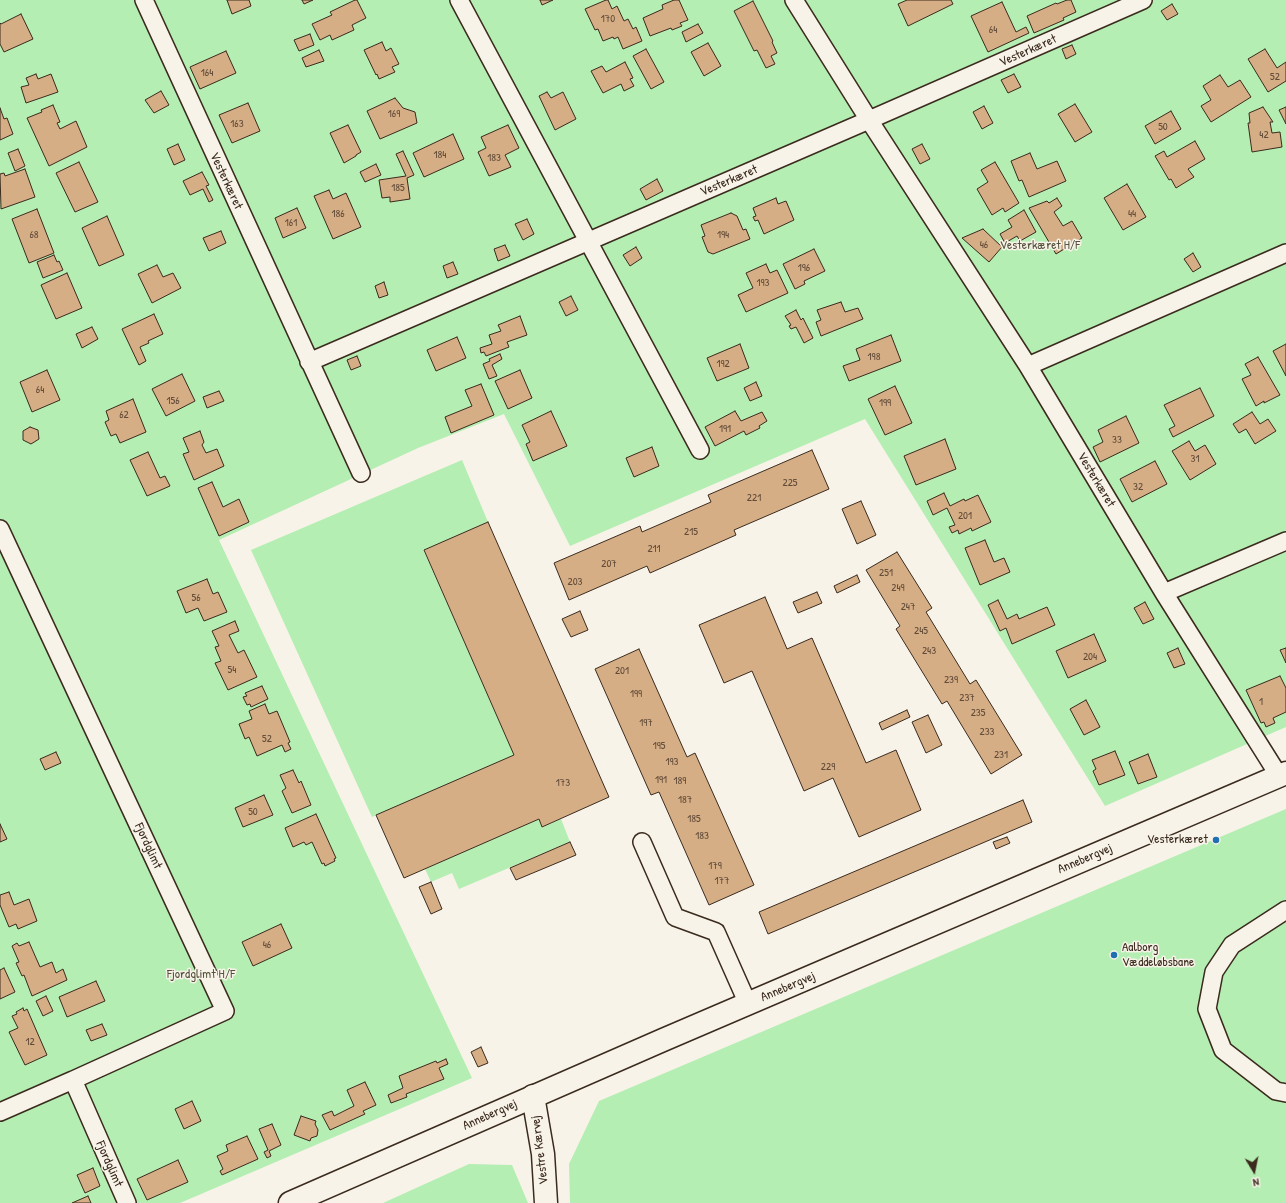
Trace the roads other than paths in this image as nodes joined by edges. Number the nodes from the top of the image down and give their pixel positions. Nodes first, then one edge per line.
1 (144, 0) edge
2 (459, 0) edge
3 (794, 0) edge
4 (1143, 0) edge
5 (869, 120) junction
6 (588, 242) junction
7 (1286, 253) edge
8 (309, 362) junction
9 (1028, 366) junction
10 (700, 450) dead end
11 (361, 473) dead end
12 (0, 529) edge
13 (1286, 540) edge
14 (1164, 593) junction
15 (1282, 774) edge
16 (642, 842) dead end
17 (1286, 910) edge
18 (748, 1004) junction
19 (72, 1080) junction
20 (1286, 1093) edge
21 (533, 1096) junction
22 (0, 1112) edge
23 (127, 1203) edge
24 (290, 1203) edge
25 (546, 1203) edge

1 - 8 lane, Vesterkæret
2 - 6 lane
3 - 5 lane, Vesterkæret
4 - 5 lane, Vesterkæret
5 - 6 lane, Vesterkæret
5 - 9 lane, Vesterkæret
6 - 8 lane, Vesterkæret
6 - 10 lane
7 - 9 lane
8 - 11 lane, Vesterkæret
9 - 14 lane, Vesterkæret
12 - 19 lane, Fjordglimt
13 - 14 lane
14 - 15 lane, Vesterkæret
15 - 18 street, Annebergvej
16 - 18 lane
17 - 20 lane
18 - 21 street, Annebergvej
19 - 22 lane, Fjordglimt
19 - 23 lane, Fjordglimt
21 - 24 street, Annebergvej
21 - 25 street, Vestre Kærvej

